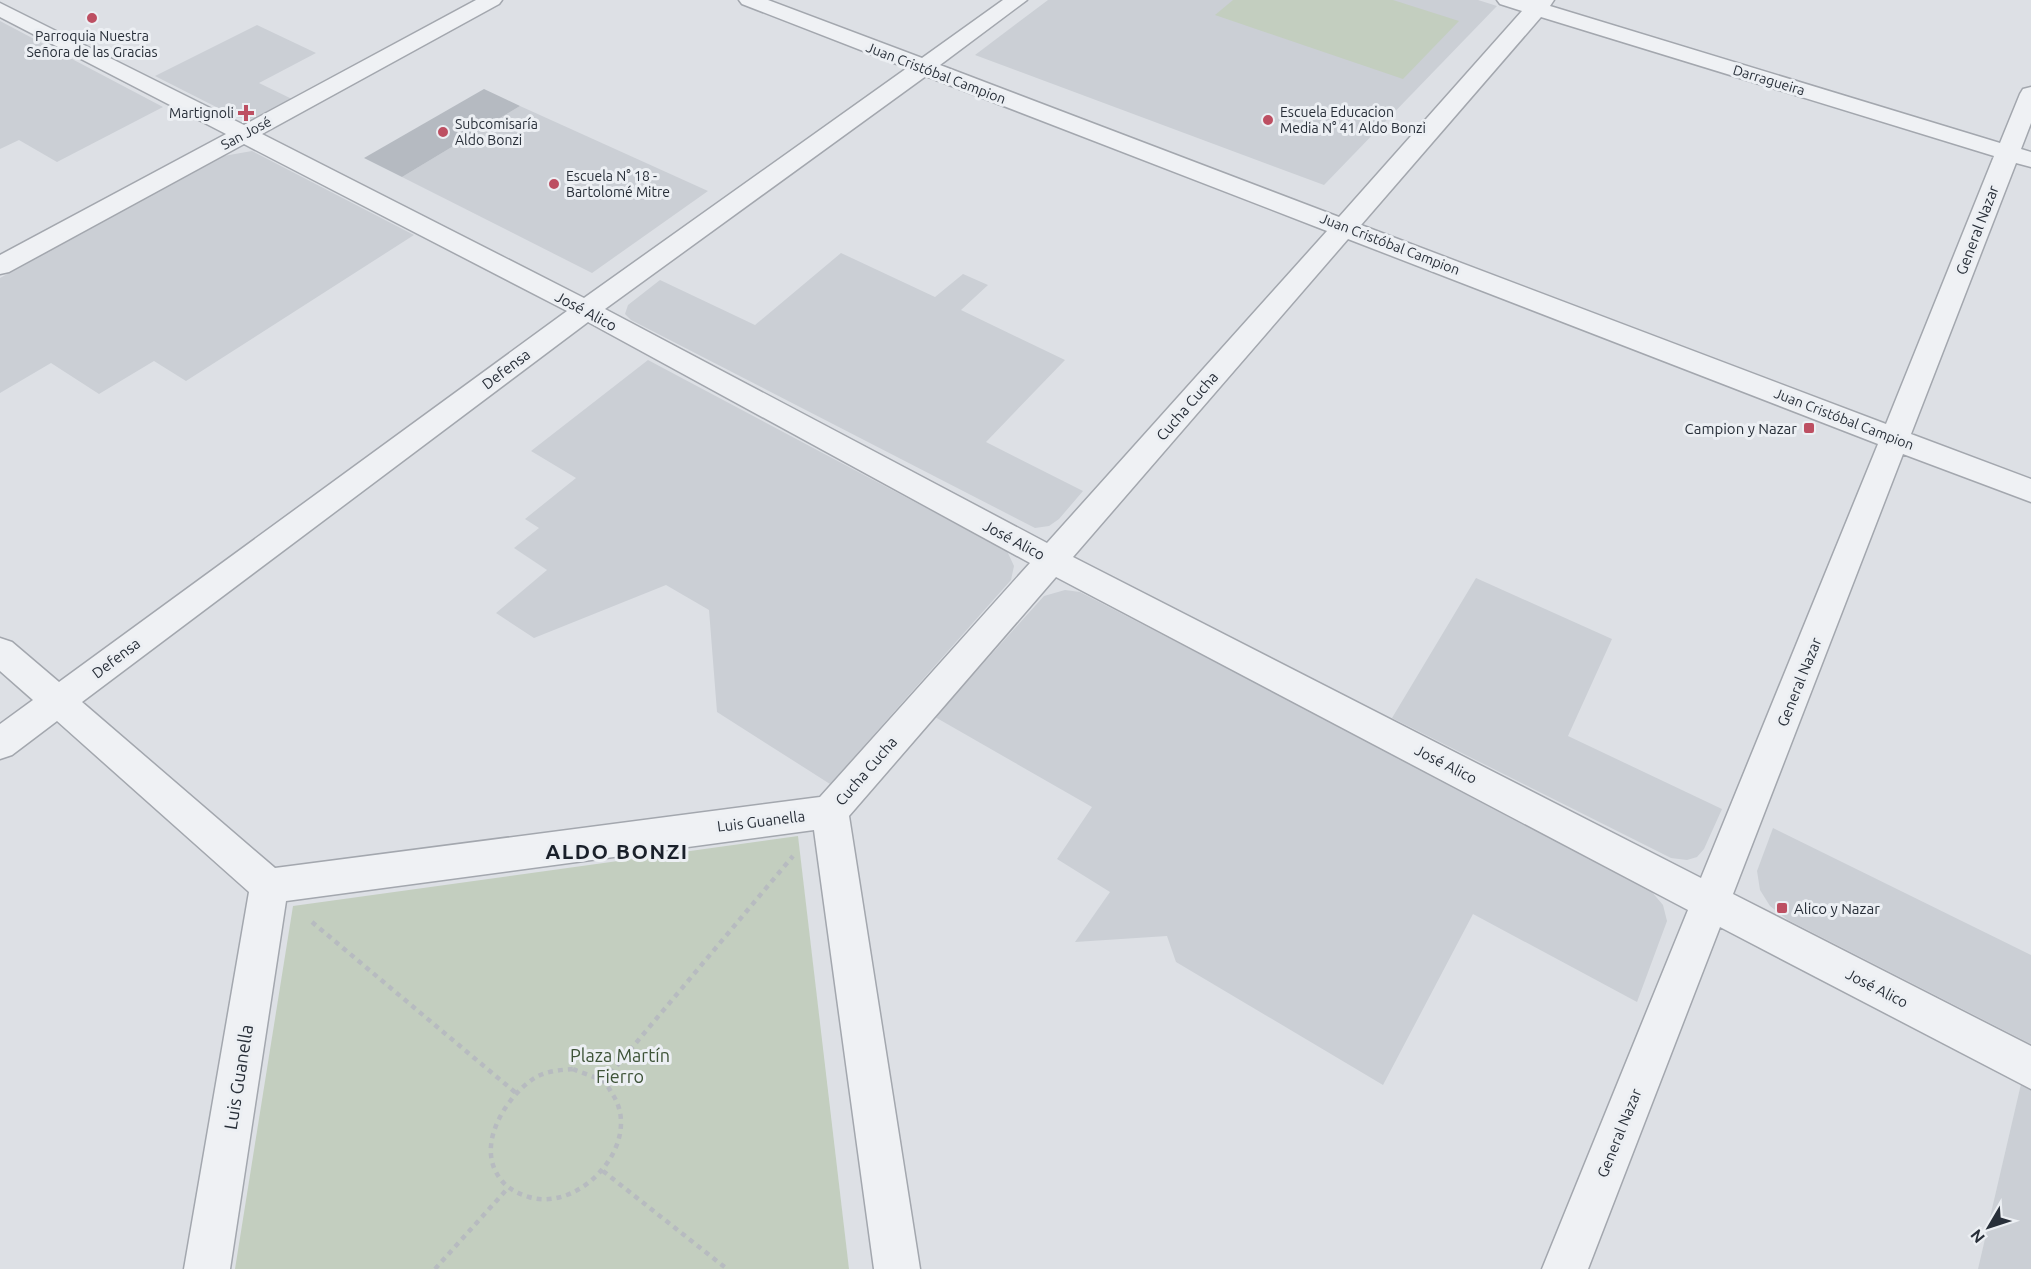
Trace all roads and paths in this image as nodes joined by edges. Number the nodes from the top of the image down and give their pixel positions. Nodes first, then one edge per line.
1 (492, 0) edge
2 (749, 0) edge
3 (1017, 0) edge
4 (1507, 0) edge
5 (1540, 4) edge
6 (0, 9) edge
7 (923, 69) junction
8 (2031, 94) edge
9 (244, 134) junction
10 (2019, 156) edge
11 (1345, 227) junction
12 (0, 266) edge
13 (586, 310) junction
14 (1896, 440) junction
15 (2031, 491) edge
16 (1051, 560) junction
17 (0, 651) edge
18 (59, 701) junction
19 (0, 744) edge
20 (830, 812) junction
21 (269, 886) junction
22 (1711, 901) junction
23 (2031, 1068) edge
24 (604, 1081) junction
25 (516, 1093) junction
26 (603, 1171) junction
27 (508, 1188) junction
28 (207, 1269) edge
29 (435, 1269) edge
30 (727, 1269) edge
31 (897, 1269) edge
32 (1565, 1269) edge

1 - 9 street, San José
2 - 7 street, Juan Cristóbal Campion
3 - 7 street, Defensa
4 - 5 street, Darragueira
5 - 10 street, Darragueira
5 - 11 street, Cucha Cucha
6 - 9 street, José Alico
7 - 11 street, Juan Cristóbal Campion
7 - 13 street, Defensa
8 - 10 street, General Nazar
9 - 12 street, San José
9 - 13 street, José Alico
10 - 14 street, General Nazar
11 - 14 street, Juan Cristóbal Campion
11 - 16 street, Cucha Cucha
13 - 16 street, José Alico
13 - 18 street, Defensa
14 - 15 street, Juan Cristóbal Campion
14 - 22 street, General Nazar
16 - 20 street, Cucha Cucha
16 - 22 street, José Alico
17 - 18 street
18 - 19 street, Defensa
18 - 21 street
20 - 21 street, Luis Guanella
20 - 24 path
20 - 31 street
21 - 25 path
21 - 28 street, Luis Guanella
22 - 23 street, José Alico
22 - 32 street, General Nazar
24 - 25 path
24 - 26 path
25 - 27 path
26 - 27 path
26 - 30 path
27 - 29 path

